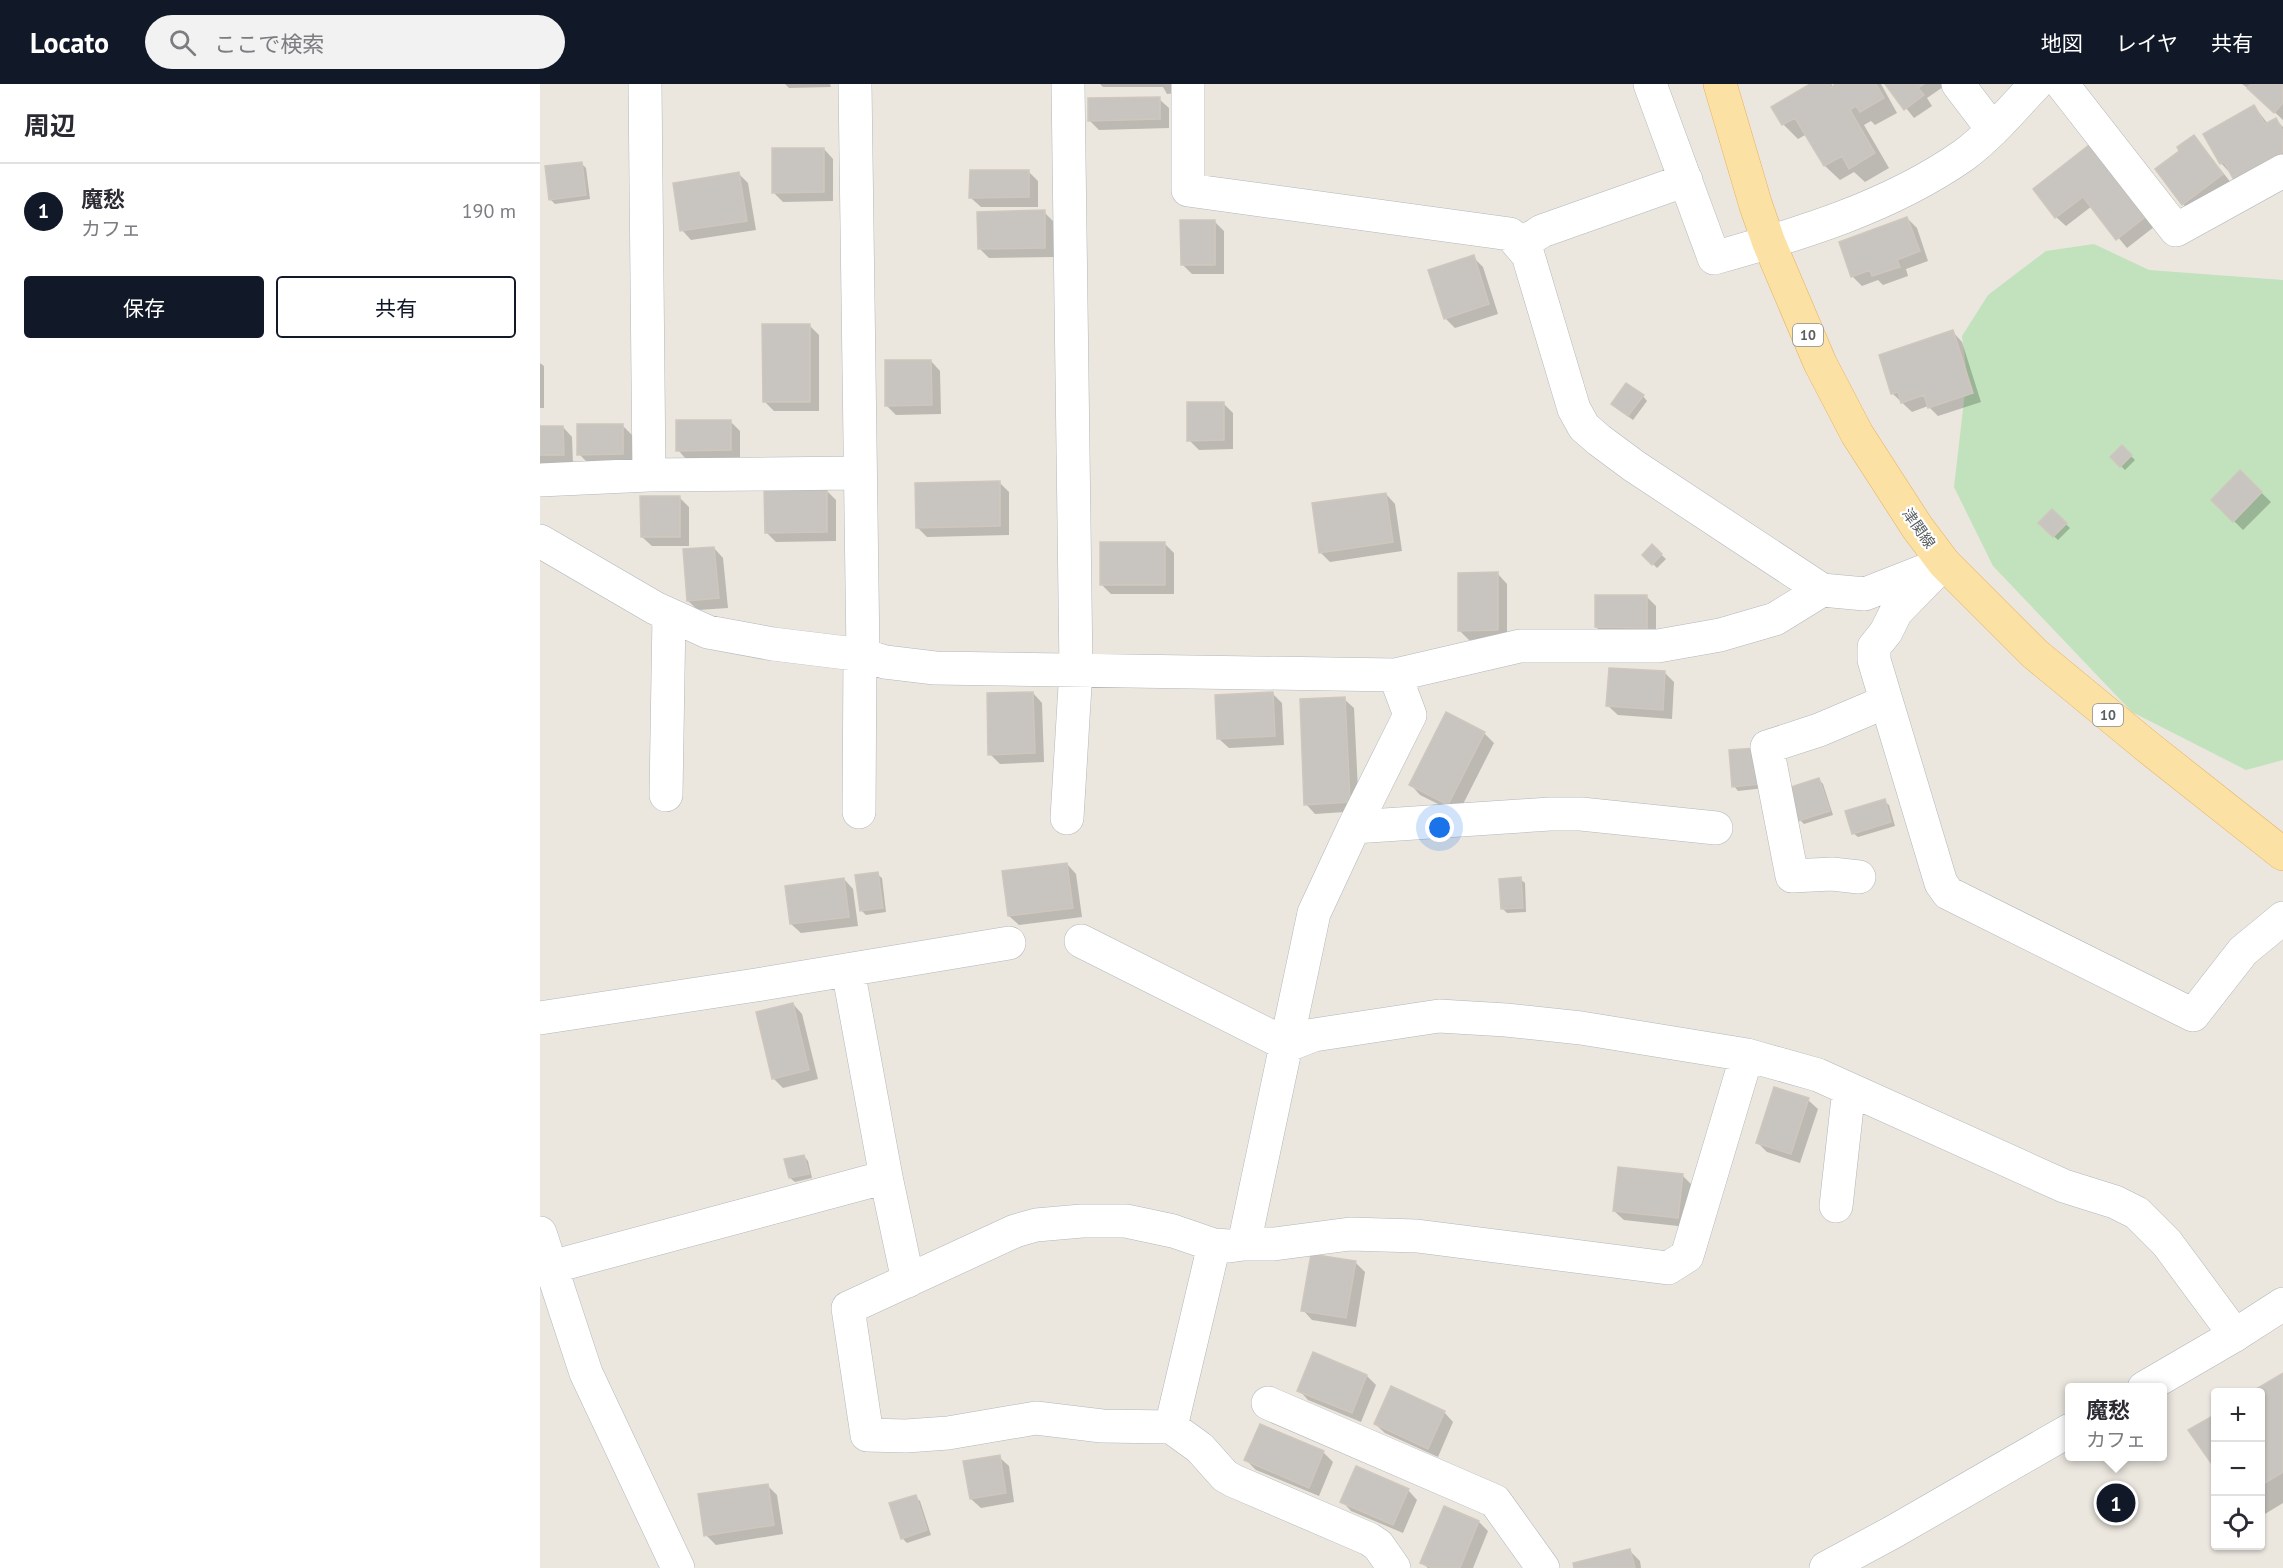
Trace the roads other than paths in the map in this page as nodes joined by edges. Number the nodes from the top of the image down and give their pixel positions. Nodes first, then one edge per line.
1 (645, 84) edge
2 (855, 84) edge
3 (1068, 84) edge
4 (1188, 84) edge
5 (1650, 84) edge
6 (1720, 84) edge
7 (1958, 84) edge
8 (2036, 84) edge
9 (2062, 84) edge
10 (1993, 130) junction
11 (2283, 171) edge
12 (1686, 180) junction
13 (1769, 243) junction
14 (1520, 245) junction
15 (859, 472) junction
16 (649, 475) junction
17 (540, 480) edge
18 (540, 541) edge
19 (1944, 563) junction
20 (1822, 590) junction
21 (669, 615) junction
22 (862, 655) junction
23 (1076, 669) junction
24 (1395, 675) junction
25 (1885, 702) junction
26 (666, 795) dead end
27 (859, 812) dead end
28 (1067, 818) dead end
29 (1354, 827) junction
30 (1716, 828) dead end
31 (2283, 854) edge
32 (1859, 877) dead end
33 (2283, 918) edge
34 (1081, 941) dead end
35 (1009, 943) dead end
36 (848, 970) junction
37 (540, 1018) edge
38 (1288, 1045) junction
39 (1747, 1055) junction
40 (1849, 1089) junction
41 (885, 1177) junction
42 (1836, 1206) dead end
43 (540, 1233) edge
44 (1229, 1244) junction
45 (545, 1268) edge
46 (908, 1281) junction
47 (2283, 1304) edge
48 (2235, 1335) junction
49 (2153, 1383) edge
50 (1268, 1403) dead end
51 (1171, 1427) junction
52 (2065, 1433) edge
53 (678, 1568) edge
54 (1394, 1568) edge
55 (1543, 1568) edge
56 (1826, 1568) edge

1 - 16 street
2 - 15 street
3 - 23 street
4 - 14 street
5 - 12 street
6 - 13 main road, 津関線 / 10
7 - 10 street
8 - 10 street
9 - 11 street
10 - 13 street
12 - 13 street
12 - 14 street
13 - 19 main road, 津関線 / 10
14 - 20 street
15 - 16 street
15 - 22 street
16 - 17 street
18 - 21 street
19 - 20 street
19 - 25 street
19 - 31 main road, 津関線 / 10
20 - 24 street
21 - 22 street
21 - 26 street
22 - 23 street
22 - 27 street
23 - 24 street
23 - 28 street
24 - 29 street
25 - 32 street
25 - 33 street
29 - 30 street
29 - 38 street
34 - 38 street
35 - 36 street
36 - 37 street
36 - 41 street
38 - 39 street
38 - 44 street
39 - 40 street
39 - 44 street
40 - 42 street
40 - 48 street
41 - 45 street
41 - 46 street
43 - 45 street
44 - 46 street
44 - 51 street
45 - 53 street
46 - 51 street
47 - 48 street
48 - 49 street
50 - 55 street
51 - 54 street
52 - 56 street

